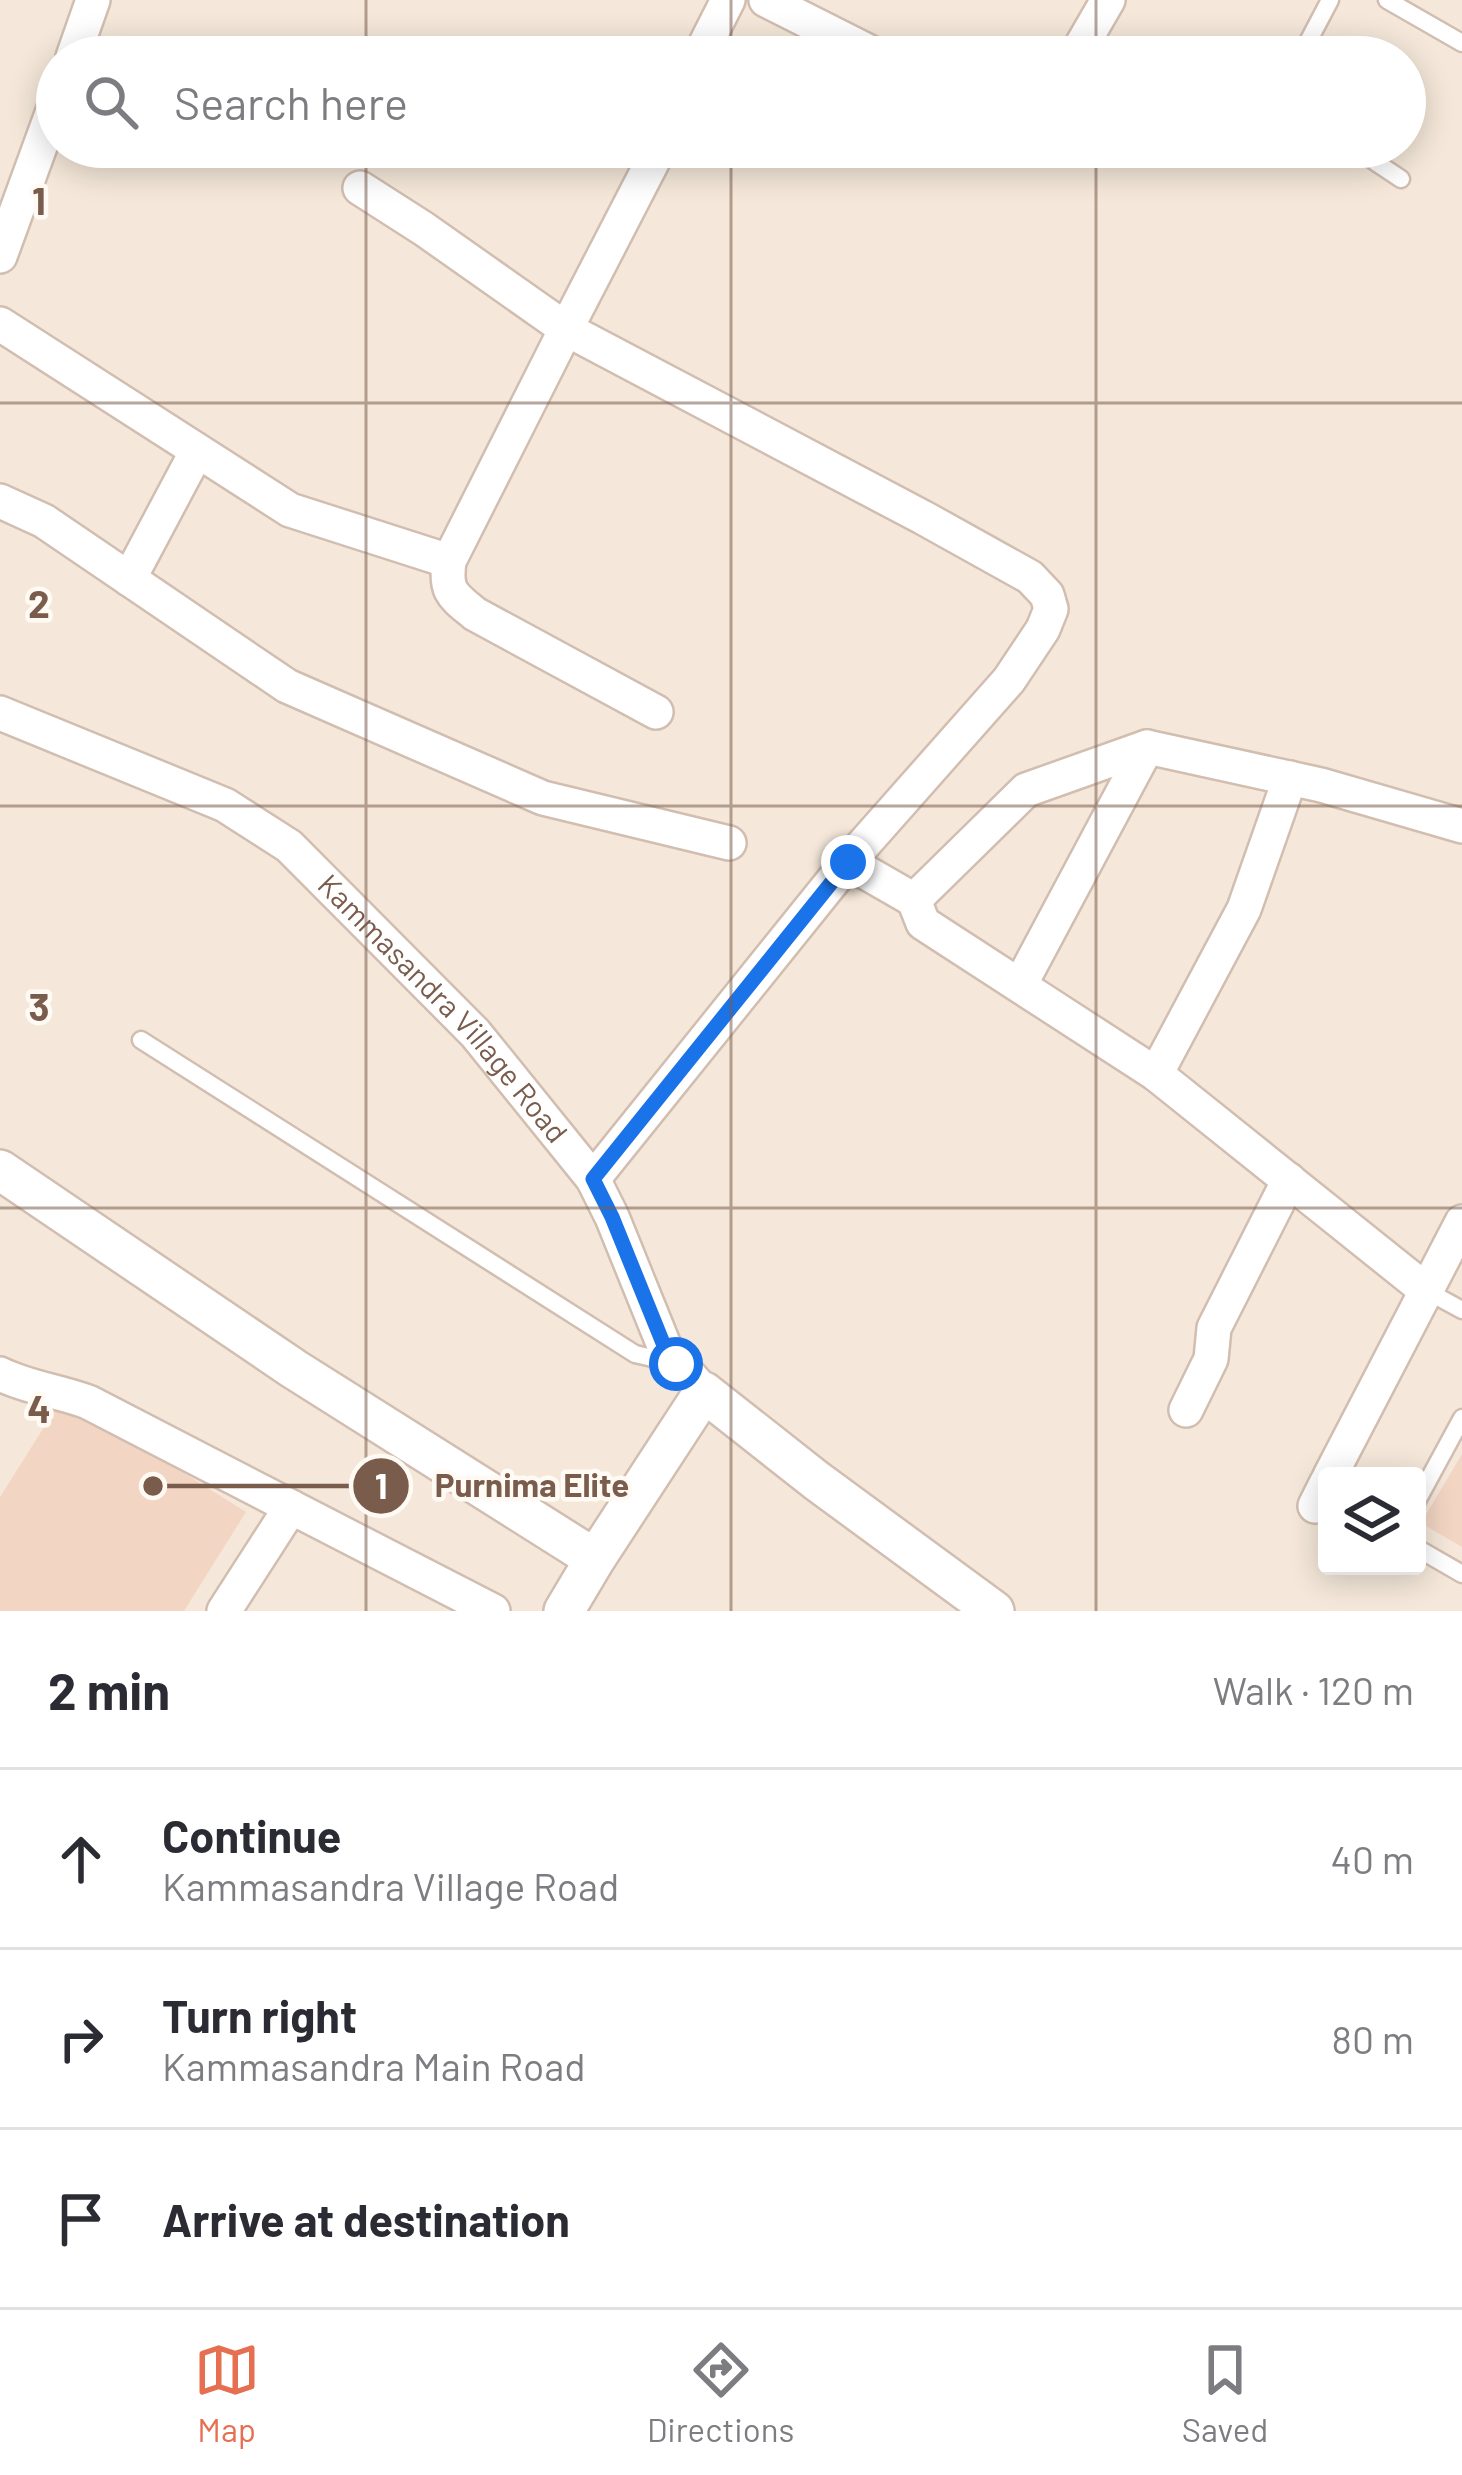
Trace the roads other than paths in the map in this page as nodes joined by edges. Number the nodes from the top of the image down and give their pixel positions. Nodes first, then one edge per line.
1 (93, 0) edge
2 (728, 0) edge
3 (766, 0) edge
4 (1108, 0) edge
5 (1330, 0) edge
6 (1388, 0) edge
7 (80, 36) edge
8 (710, 36) edge
9 (837, 36) edge
10 (1087, 36) edge
11 (1311, 36) edge
12 (1462, 43) edge
13 (36, 157) edge
14 (649, 168) edge
15 (1384, 168) edge
16 (1401, 179) dead end
17 (360, 188) dead end
18 (0, 256) edge
19 (0, 324) edge
20 (566, 328) junction
21 (197, 451) junction
22 (0, 500) edge
23 (449, 560) junction
24 (129, 579) junction
25 (656, 712) dead end
26 (0, 713) edge
27 (1147, 747) junction
28 (1290, 778) junction
29 (1462, 826) edge
30 (729, 843) dead end
31 (848, 862) junction
32 (914, 900) junction
33 (1020, 986) junction
34 (142, 1040) dead end
35 (1156, 1074) junction
36 (0, 1170) edge
37 (593, 1179) junction
38 (1289, 1180) junction
39 (1462, 1222) edge
40 (1427, 1291) junction
41 (1462, 1310) edge
42 (676, 1364) junction
43 (0, 1374) edge
44 (704, 1392) junction
45 (1186, 1410) dead end
46 (1462, 1418) edge
47 (1335, 1467) edge
48 (1426, 1484) edge
49 (291, 1507) junction
50 (1426, 1553) edge
51 (595, 1559) junction
52 (1462, 1574) edge
53 (224, 1611) edge
54 (493, 1611) edge
55 (564, 1611) edge
56 (994, 1611) edge

1 - 7 street
2 - 8 street
3 - 9 street
4 - 10 street
5 - 11 lane
6 - 12 lane
13 - 18 street
14 - 20 street
15 - 16 lane
17 - 20 street
19 - 21 street
20 - 23 street
20 - 31 street
21 - 23 street
21 - 24 street
22 - 24 street
23 - 25 street
24 - 30 street
26 - 37 street, Kammasandra Village Road
27 - 28 street
27 - 32 street
27 - 33 street
28 - 29 street
28 - 35 street
31 - 32 street
31 - 37 street
32 - 33 street
33 - 35 street
34 - 42 lane
35 - 38 street
36 - 51 street
37 - 42 street, Kammasandra Village Road
38 - 40 street
38 - 45 street
39 - 40 street
40 - 41 lane
40 - 47 street
42 - 44 street, Kammasandra Village Road
43 - 49 street
44 - 51 street
44 - 56 street, Kammasandra Village Road
46 - 48 lane
49 - 53 street
49 - 54 street
50 - 52 lane
51 - 55 street

